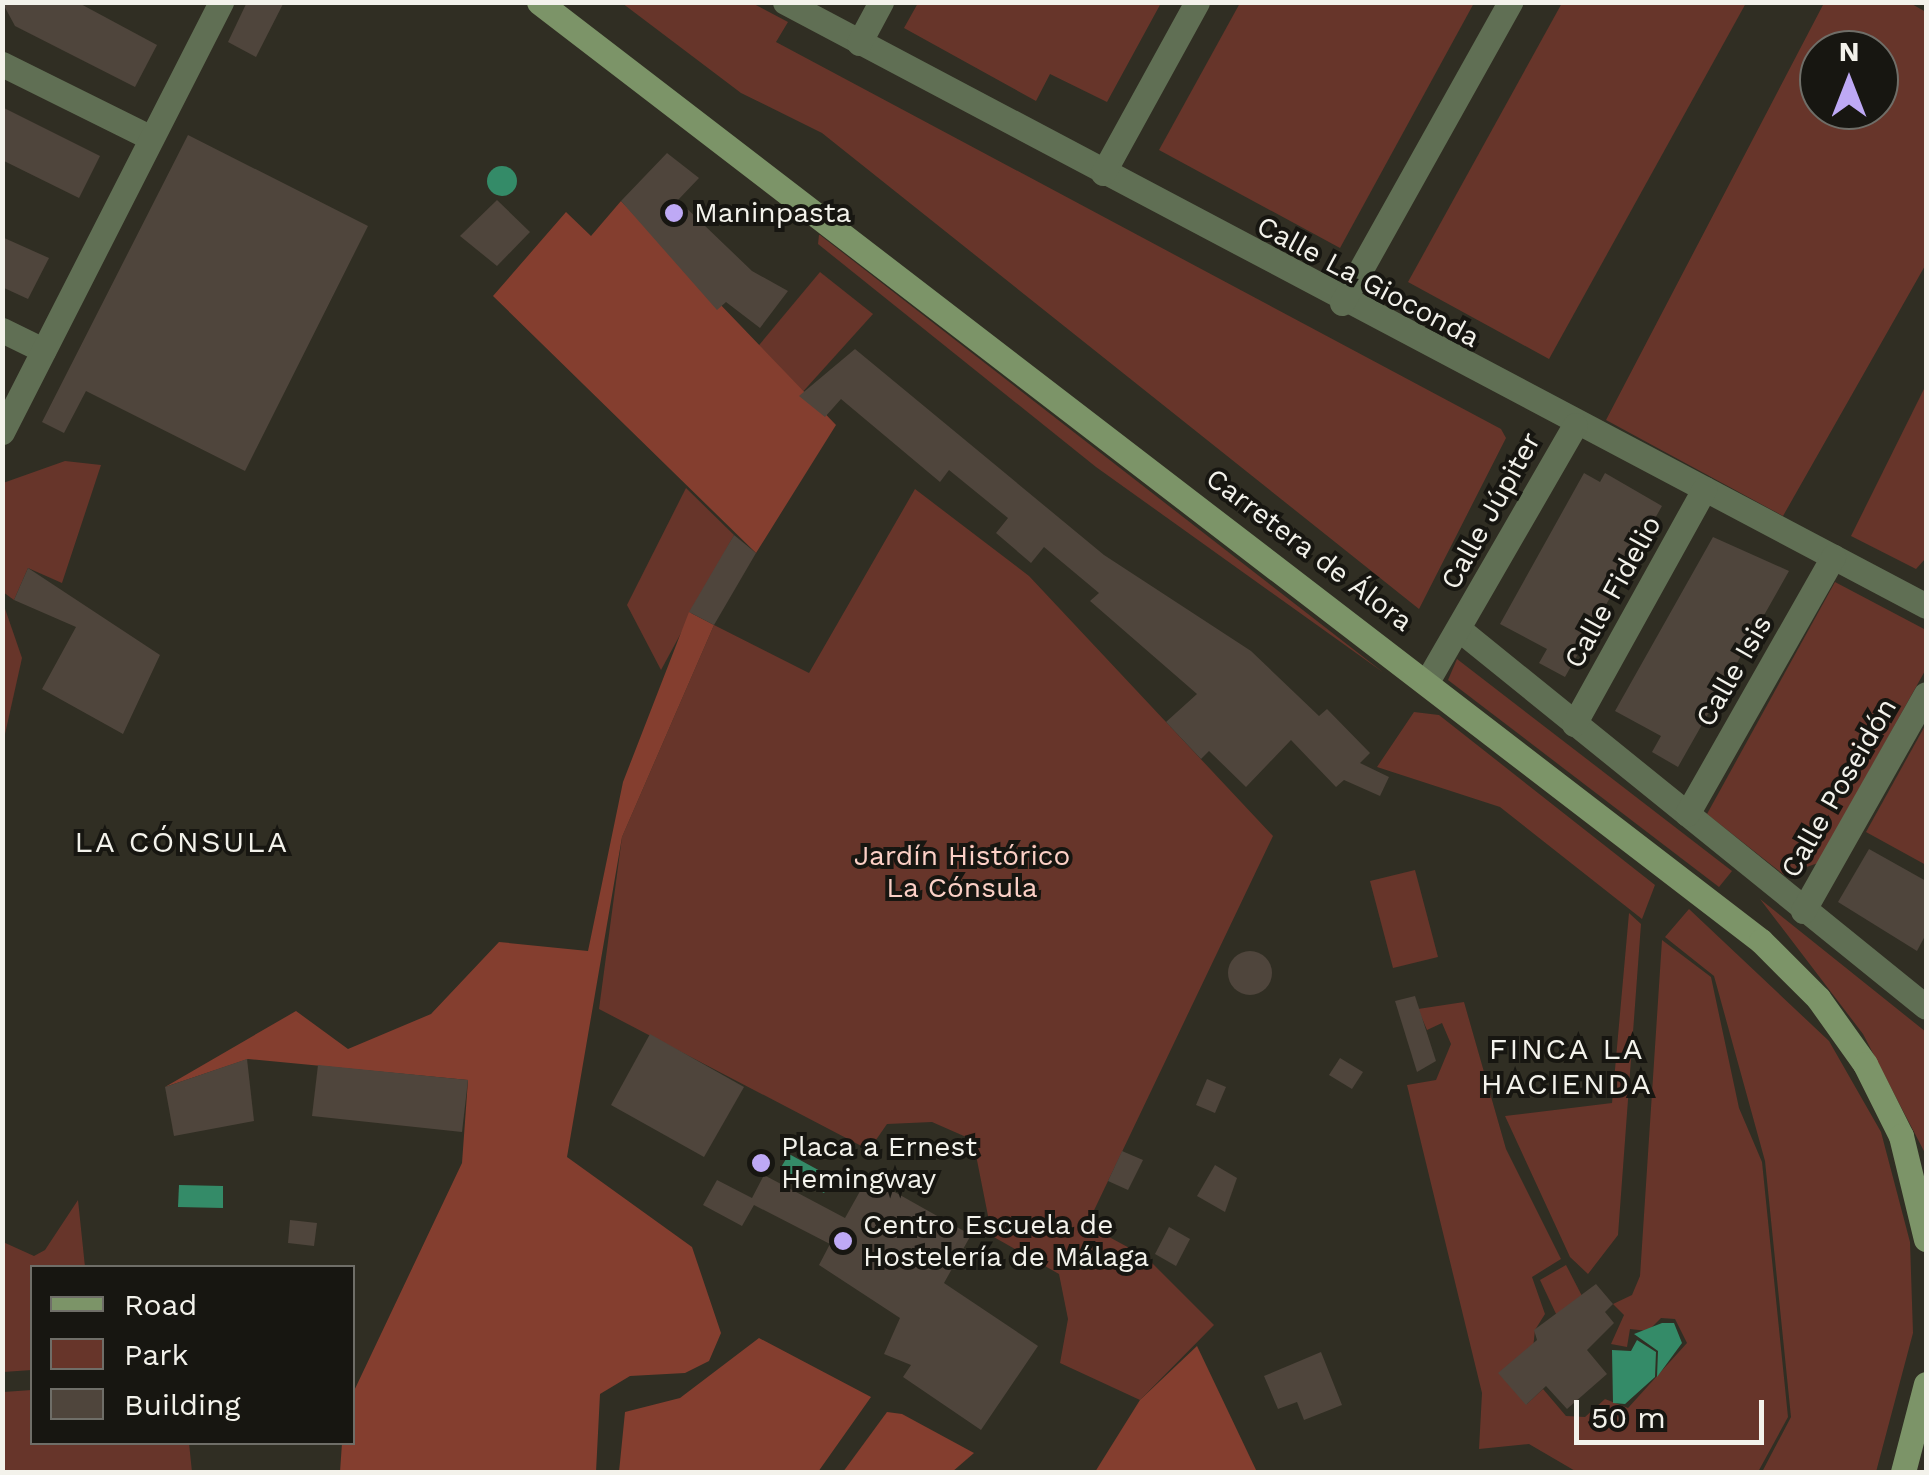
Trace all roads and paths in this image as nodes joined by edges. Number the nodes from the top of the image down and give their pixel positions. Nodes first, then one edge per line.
1 (221, 2) edge
2 (539, 2) edge
3 (785, 2) edge
4 (881, 2) edge
5 (1197, 2) edge
6 (1510, 2) edge
7 (859, 42) junction
8 (2, 64) edge
9 (151, 138) junction
10 (1103, 174) junction
11 (1342, 303) junction
12 (2, 330) edge
13 (43, 350) junction
14 (1575, 425) junction
15 (2, 432) edge
16 (1704, 490) junction
17 (1833, 557) junction
18 (1926, 606) edge
19 (1460, 630) junction
20 (1429, 678) junction
21 (1926, 694) edge
22 (1574, 724) junction
23 (1687, 814) junction
24 (1803, 911) junction
25 (1925, 1001) edge
26 (1926, 1239) edge
27 (1926, 1384) edge
28 (1926, 1444) edge
29 (1906, 1472) edge

1 - 9 street
2 - 20 main road, Carretera de Álora
3 - 7 street, Calle La Gioconda
4 - 7 street
5 - 10 street
6 - 11 street
7 - 10 street, Calle La Gioconda
8 - 9 street
9 - 13 street
10 - 11 street, Calle La Gioconda
11 - 14 street, Calle La Gioconda
12 - 13 street
13 - 15 street
14 - 16 street, Calle La Gioconda
14 - 19 street, Calle Júpiter
16 - 17 street, Calle La Gioconda
16 - 22 street, Calle Fidelio
17 - 18 street, Calle La Gioconda
17 - 23 street, Calle Isis
19 - 20 street, Calle Júpiter
19 - 22 street
20 - 26 main road, Carretera de Álora
21 - 24 street, Calle Poseidón
22 - 23 street
23 - 24 street
24 - 25 street
27 - 29 main road
28 - 29 main road

